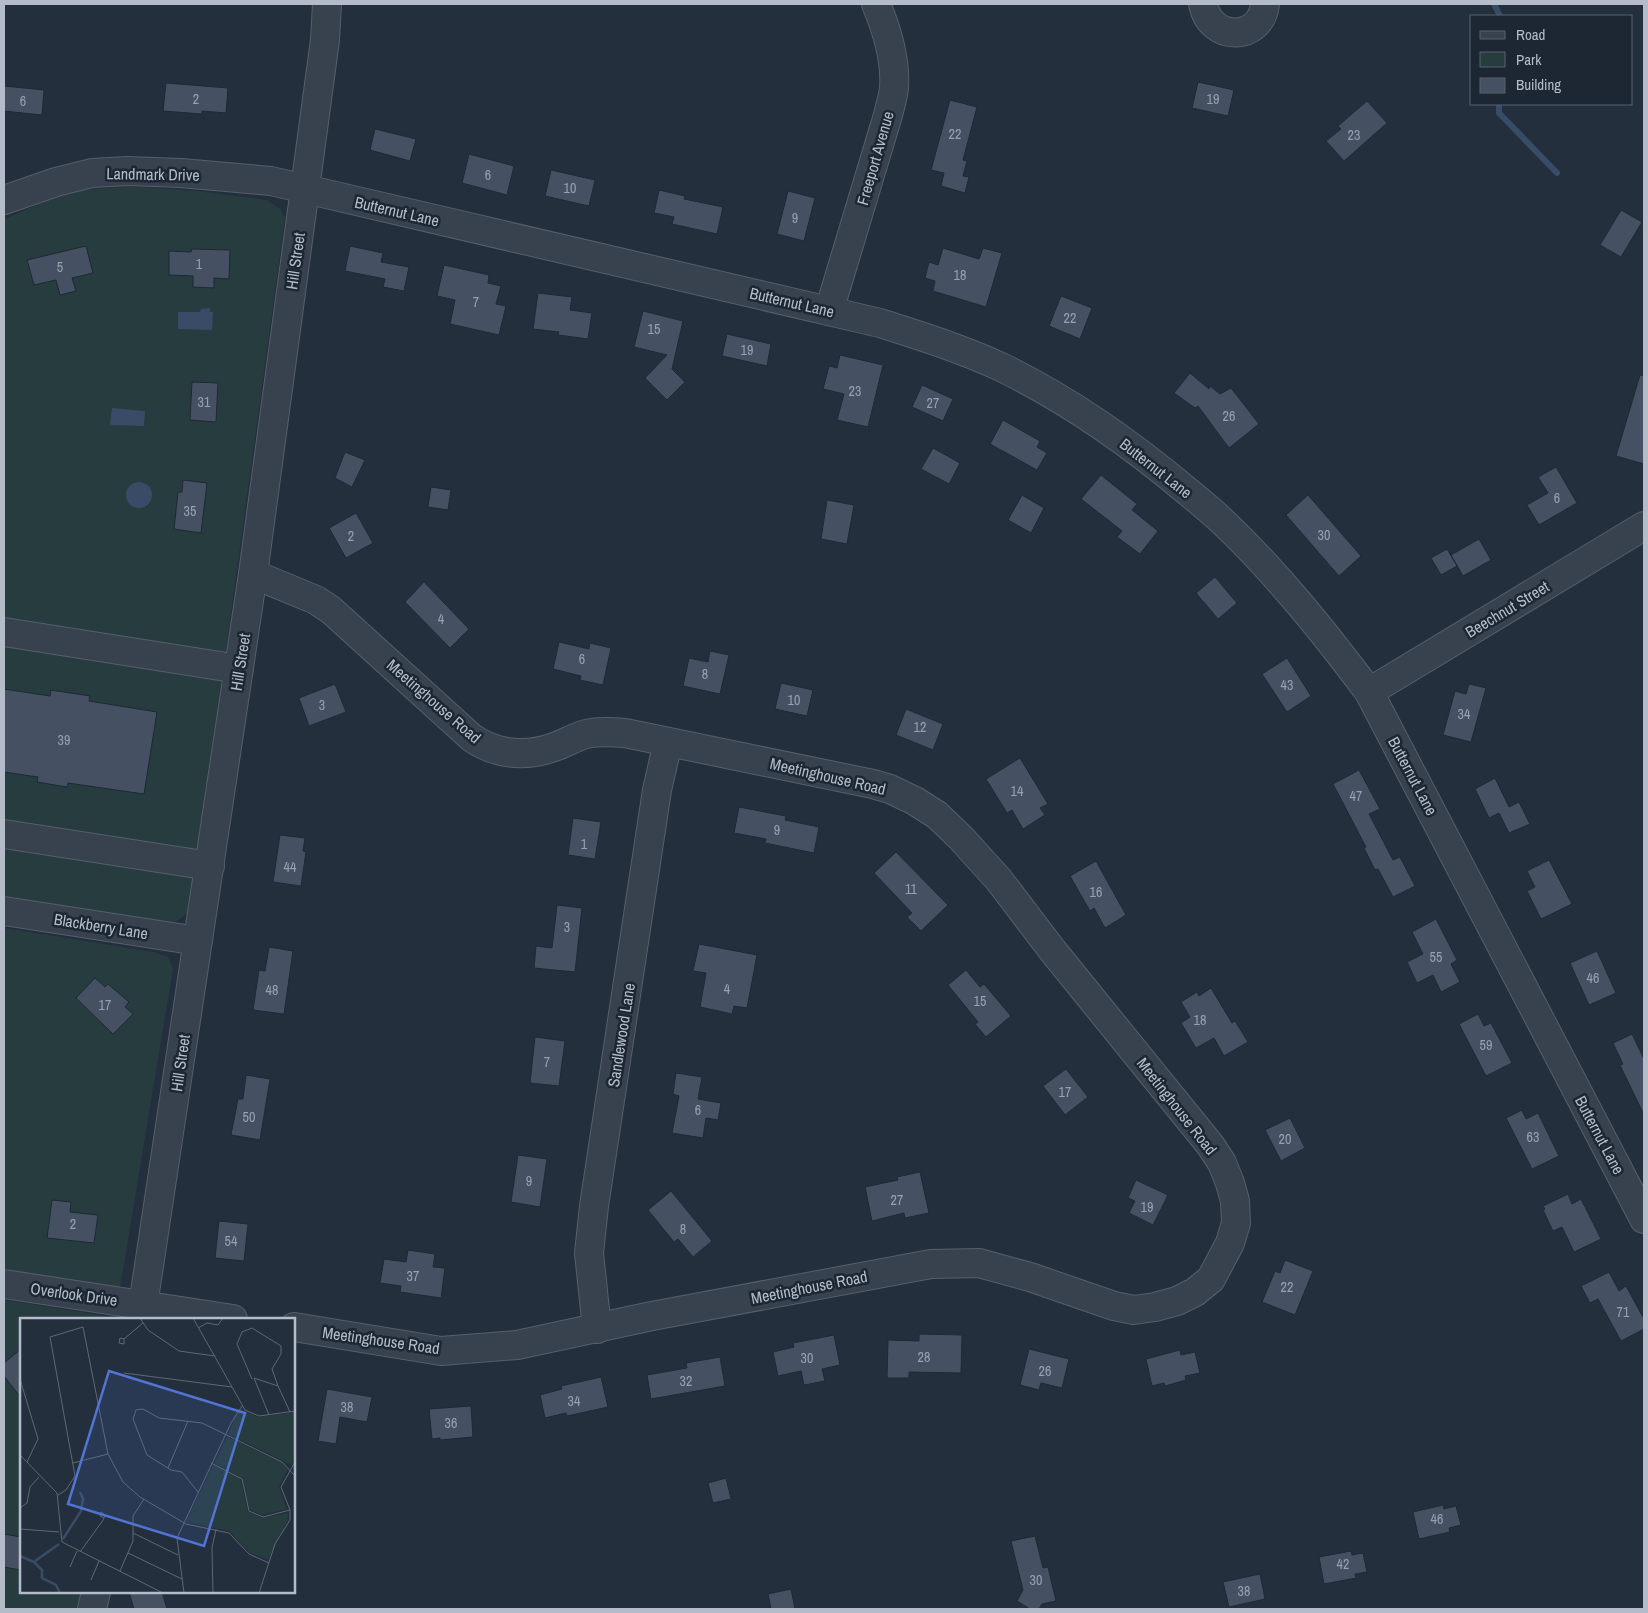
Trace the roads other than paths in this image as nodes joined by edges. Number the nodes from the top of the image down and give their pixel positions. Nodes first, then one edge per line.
1 (327, 4) edge
2 (876, 4) edge
3 (1203, 4) edge
4 (1265, 4) edge
5 (305, 189) junction
6 (4, 200) edge
7 (829, 311) junction
8 (1644, 526) edge
9 (253, 574) junction
10 (4, 632) edge
11 (239, 669) junction
12 (1369, 692) junction
13 (668, 742) junction
14 (4, 834) edge
15 (210, 866) junction
16 (4, 911) edge
17 (198, 941) junction
18 (1644, 1219) edge
19 (4, 1284) edge
20 (143, 1312) edge
21 (225, 1318) edge
22 (295, 1327) edge
23 (597, 1329) junction
24 (96, 1593) edge
25 (92, 1609) edge

1 - 5 street, Hill Street
2 - 7 street, Freeport Avenue
3 - 4 street
5 - 6 street, Landmark Drive
5 - 7 street, Butternut Lane
5 - 9 street, Hill Street
7 - 12 street, Butternut Lane
8 - 12 street, Beechnut Street
9 - 11 street, Hill Street
9 - 13 street, Meetinghouse Road
10 - 11 street
11 - 15 street, Hill Street
12 - 18 street, Butternut Lane
13 - 23 street, Sandlewood Lane
13 - 23 street, Meetinghouse Road
14 - 15 street
15 - 17 street, Hill Street
16 - 17 street, Blackberry Lane
17 - 20 street, Hill Street
19 - 20 street, Overlook Drive
20 - 21 street
22 - 23 street, Meetinghouse Road
24 - 25 street

